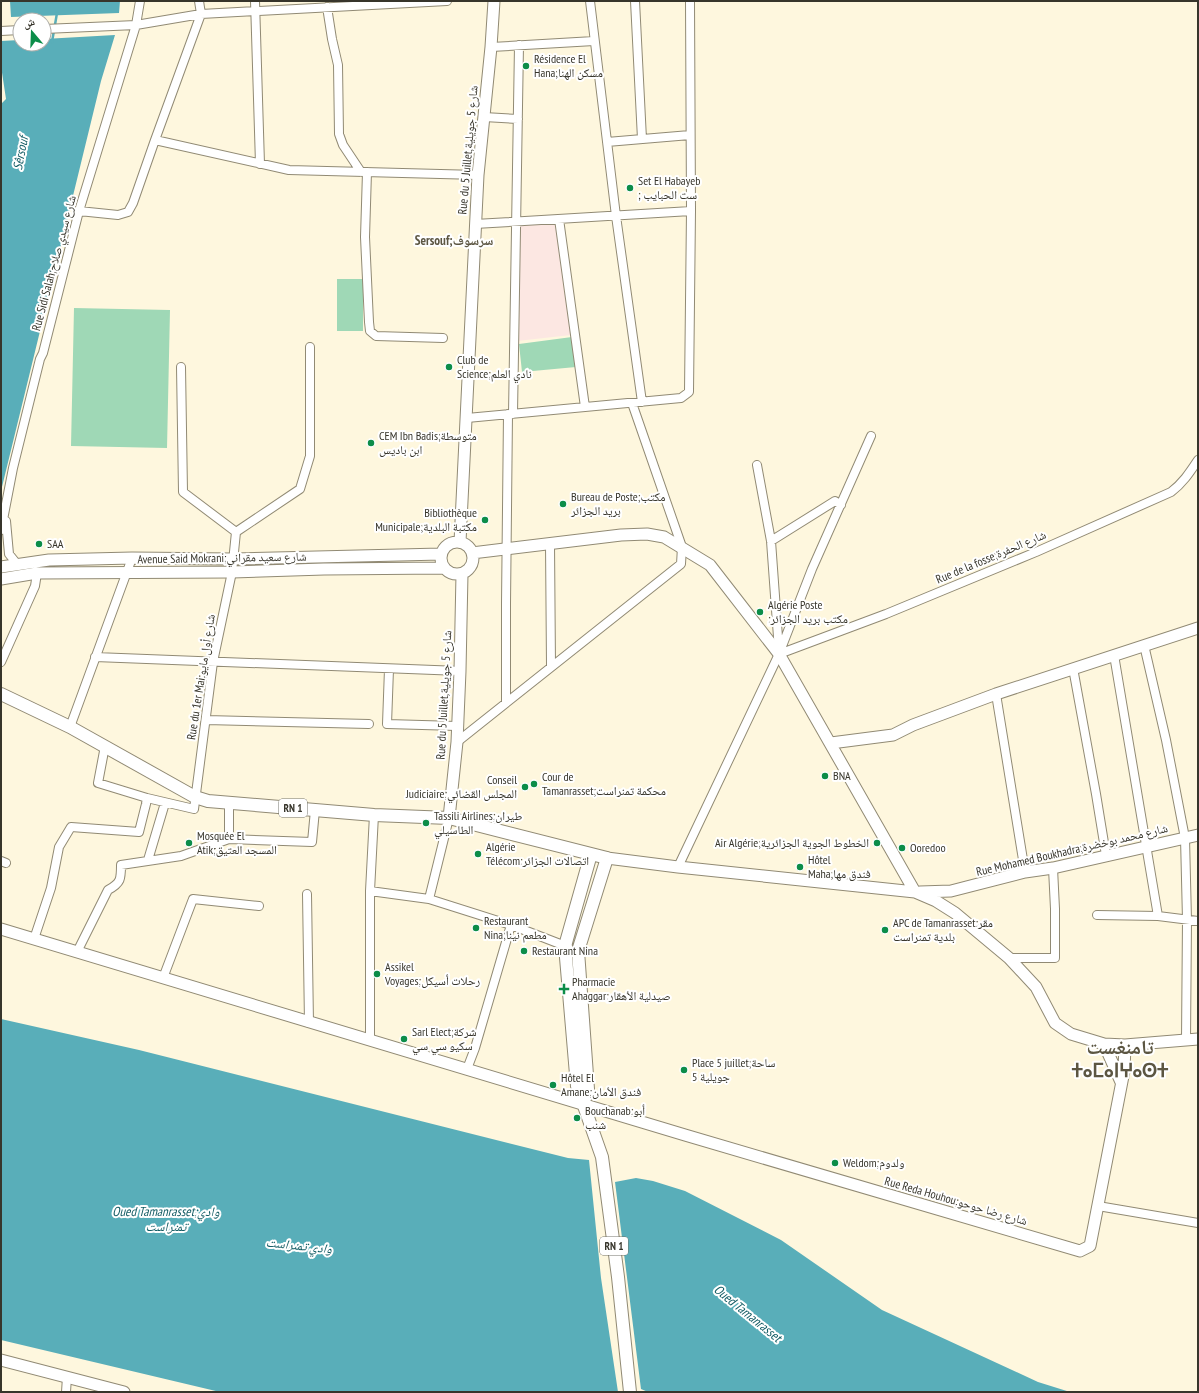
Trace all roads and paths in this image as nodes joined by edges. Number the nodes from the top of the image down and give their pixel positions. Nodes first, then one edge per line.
1 (140, 1) edge
2 (199, 1) edge
3 (255, 1) edge
4 (447, 1) edge
5 (494, 1) edge
6 (590, 1) edge
7 (635, 1) edge
8 (690, 1) edge
9 (336, 4) edge
10 (327, 7) junction
11 (256, 11) junction
12 (201, 14) junction
13 (136, 25) junction
14 (52, 29) edge
15 (12, 30) edge
16 (1, 31) edge
17 (594, 41) junction
18 (520, 45) junction
19 (491, 46) junction
20 (484, 117) junction
21 (518, 119) junction
22 (690, 135) junction
23 (642, 139) junction
24 (155, 140) junction
25 (607, 142) junction
26 (260, 164) junction
27 (364, 172) junction
28 (478, 175) junction
29 (79, 211) junction
30 (691, 211) junction
31 (616, 216) junction
32 (559, 219) junction
33 (517, 222) junction
34 (475, 224) junction
35 (443, 338) dead end
36 (310, 347) dead end
37 (181, 367) dead end
38 (642, 402) junction
39 (632, 403) junction
40 (585, 408) junction
41 (511, 414) junction
42 (467, 418) junction
43 (871, 436) dead end
44 (1198, 460) edge
45 (756, 465) dead end
46 (841, 505) junction
47 (5, 510) junction
48 (1, 530) edge
49 (236, 532) junction
50 (771, 541) junction
51 (460, 542) junction
52 (550, 544) junction
53 (682, 547) junction
54 (506, 549) junction
55 (472, 553) junction
56 (441, 554) junction
57 (132, 558) junction
58 (233, 559) junction
59 (17, 564) junction
60 (1, 567) edge
61 (444, 568) junction
62 (232, 572) junction
63 (37, 573) junction
64 (126, 573) junction
65 (462, 574) junction
66 (1, 579) edge
67 (1198, 628) edge
68 (1144, 645) junction
69 (779, 654) junction
70 (1114, 655) junction
71 (96, 657) junction
72 (1, 662) edge
73 (213, 662) junction
74 (551, 666) junction
75 (1072, 668) junction
76 (389, 669) junction
77 (460, 672) junction
78 (1, 694) edge
79 (996, 694) junction
80 (506, 702) junction
81 (206, 720) junction
82 (369, 724) dead end
83 (457, 726) junction
84 (70, 727) junction
85 (456, 742) junction
86 (831, 743) junction
87 (105, 746) junction
88 (195, 797) junction
89 (147, 798) junction
90 (165, 803) junction
91 (229, 803) junction
92 (314, 810) junction
93 (374, 815) junction
94 (449, 818) junction
95 (1198, 835) edge
96 (1185, 838) junction
97 (229, 839) junction
98 (1146, 847) junction
99 (591, 854) junction
100 (1106, 856) junction
101 (607, 858) junction
102 (148, 860) junction
103 (678, 867) junction
104 (1053, 868) junction
105 (1025, 872) junction
106 (370, 891) junction
107 (951, 891) junction
108 (916, 892) junction
109 (307, 894) dead end
110 (429, 899) junction
111 (259, 906) dead end
112 (955, 913) junction
113 (1097, 916) dead end
114 (1158, 916) junction
115 (1187, 920) junction
116 (1198, 921) edge
117 (512, 925) junction
118 (1, 929) edge
119 (34, 939) junction
120 (565, 946) junction
121 (578, 951) junction
122 (77, 952) junction
123 (1009, 958) junction
124 (163, 978) junction
125 (309, 1023) junction
126 (1198, 1039) edge
127 (1186, 1040) junction
128 (370, 1041) junction
129 (1104, 1044) junction
130 (1125, 1045) junction
131 (467, 1069) junction
132 (1121, 1082) junction
133 (584, 1104) junction
134 (1098, 1206) junction
135 (1198, 1223) edge
136 (1, 1360) edge
137 (67, 1377) junction
138 (66, 1392) edge
139 (123, 1392) edge
140 (630, 1392) edge

1 - 13 street, Rue Sidi Salah;شارع سيدي صلاح
2 - 12 street
3 - 11 street
4 - 9 street
5 - 19 street, Rue du 5 Juillet,شارع 5 جويلية
6 - 17 street
7 - 23 street
8 - 22 street
9 - 10 street
10 - 11 street
10 - 27 street
11 - 12 street
11 - 26 street
12 - 13 street
12 - 24 street
13 - 14 street
13 - 29 street, Rue Sidi Salah;شارع سيدي صلاح
15 - 16 street
17 - 18 street
17 - 25 street
18 - 19 street
18 - 21 street
19 - 20 street, Rue du 5 Juillet,شارع 5 جويلية
20 - 21 street
20 - 28 street, Rue du 5 Juillet,شارع 5 جويلية
21 - 33 street
22 - 23 street
22 - 30 street
23 - 25 street
24 - 26 street
24 - 29 street
25 - 31 street
26 - 27 street
27 - 28 street
27 - 35 street
28 - 34 street, Rue du 5 Juillet,شارع 5 جويلية
29 - 47 street, Rue Sidi Salah;شارع سيدي صلاح
30 - 31 street
30 - 38 street
31 - 32 street
31 - 38 street
32 - 33 street
32 - 40 street
33 - 34 street
33 - 41 street
34 - 42 street, Rue du 5 Juillet,شارع 5 جويلية
36 - 49 street
37 - 49 street
38 - 39 street
39 - 40 street
39 - 53 street
40 - 41 street
41 - 42 street
41 - 54 street
42 - 51 street, Rue du 5 Juillet,شارع 5 جويلية
43 - 46 street
44 - 69 street, Rue de la fosse;شارع الحفرة
45 - 50 street
46 - 50 street
46 - 69 street
47 - 48 street, Rue Sidi Salah;شارع سيدي صلاح
47 - 59 street, Rue Sidi Salah;شارع سيدي صلاح
49 - 58 street, Rue du 1er Mai;شارع أول مايو
50 - 69 street
51 - 55 street
51 - 56 street
52 - 53 street
52 - 54 street
52 - 74 street
53 - 69 street
53 - 74 street
54 - 55 street
54 - 80 street
55 - 65 street
56 - 58 street, Avenue Said Mokrani;شارع سعيد مقراني
56 - 61 street
57 - 58 street, Avenue Said Mokrani;شارع سعيد مقراني
57 - 59 street, Avenue Said Mokrani;شارع سعيد مقراني
57 - 64 street
58 - 62 street, Rue du 1er Mai;شارع أول مايو
59 - 60 street, Avenue Said Mokrani;شارع سعيد مقراني
61 - 62 street, Avenue Said Mokrani;شارع سعيد مقراني
61 - 65 street
62 - 64 street, Avenue Said Mokrani;شارع سعيد مقراني
62 - 73 street, Rue du 1er Mai;شارع أول مايو
63 - 64 street, Avenue Said Mokrani;شارع سعيد مقراني
63 - 66 street, Avenue Said Mokrani;شارع سعيد مقراني
63 - 72 street
64 - 71 street
65 - 77 street, Rue du 5 Juillet,شارع 5 جويلية
67 - 68 street
68 - 70 street
68 - 96 street
69 - 86 street
69 - 103 street
70 - 75 street
70 - 98 street
71 - 73 street
71 - 84 street
73 - 76 street
73 - 81 street, Rue du 1er Mai;شارع أول مايو
74 - 80 street
75 - 79 street
75 - 100 street
76 - 77 street
76 - 83 street
77 - 83 street, Rue du 5 Juillet,شارع 5 جويلية
78 - 84 main road, RN 1
79 - 86 street
79 - 105 street
80 - 85 street
81 - 82 street
81 - 88 street, Rue du 1er Mai;شارع أول مايو
83 - 85 street, Rue du 5 Juillet,شارع 5 جويلية
84 - 87 main road, RN 1
85 - 94 street, Rue du 5 Juillet,شارع 5 جويلية
86 - 108 street
87 - 88 main road, RN 1
87 - 89 street
88 - 90 street
88 - 91 main road, RN 1
89 - 90 street
89 - 119 street
90 - 102 street
91 - 92 main road, RN 1
91 - 97 street
92 - 93 main road, RN 1
92 - 97 street
93 - 94 main road, RN 1
93 - 106 street
94 - 99 main road, RN 1
94 - 110 street
95 - 96 street, Rue Mohamed Boukhadra;شارع محمد بوخضرة
96 - 98 street, Rue Mohamed Boukhadra;شارع محمد بوخضرة
96 - 115 street
97 - 102 street
98 - 100 street, Rue Mohamed Boukhadra;شارع محمد بوخضرة
98 - 114 street
99 - 101 main road, RN 1
99 - 120 main road, RN 1
100 - 104 street, Rue Mohamed Boukhadra;شارع محمد بوخضرة
101 - 103 street
101 - 121 main road
102 - 122 street
103 - 108 street
104 - 105 street, Rue Mohamed Boukhadra;شارع محمد بوخضرة
104 - 123 street
105 - 107 street, Rue Mohamed Boukhadra;شارع محمد بوخضرة
106 - 110 street
106 - 128 street
107 - 108 street, Rue Mohamed Boukhadra;شارع محمد بوخضرة
107 - 112 street
108 - 112 street
109 - 125 street
110 - 117 street
111 - 124 street
112 - 123 street
113 - 114 street
114 - 115 street
115 - 116 street
115 - 127 street
117 - 120 street
117 - 131 street
118 - 119 street
119 - 122 street
120 - 121 street
120 - 133 main road, RN 1
121 - 133 main road
122 - 124 street
123 - 129 street
124 - 125 street
125 - 128 street
126 - 127 street
127 - 130 street
128 - 131 street
129 - 130 street
129 - 132 street
130 - 132 street, Rue Reda Houhou;شارع رضا حوحو
131 - 133 street
132 - 134 street, Rue Reda Houhou;شارع رضا حوحو
133 - 134 street, Rue Reda Houhou;شارع رضا حوحو
133 - 140 main road, RN 1
134 - 135 street
136 - 137 street
137 - 138 street
137 - 139 street

